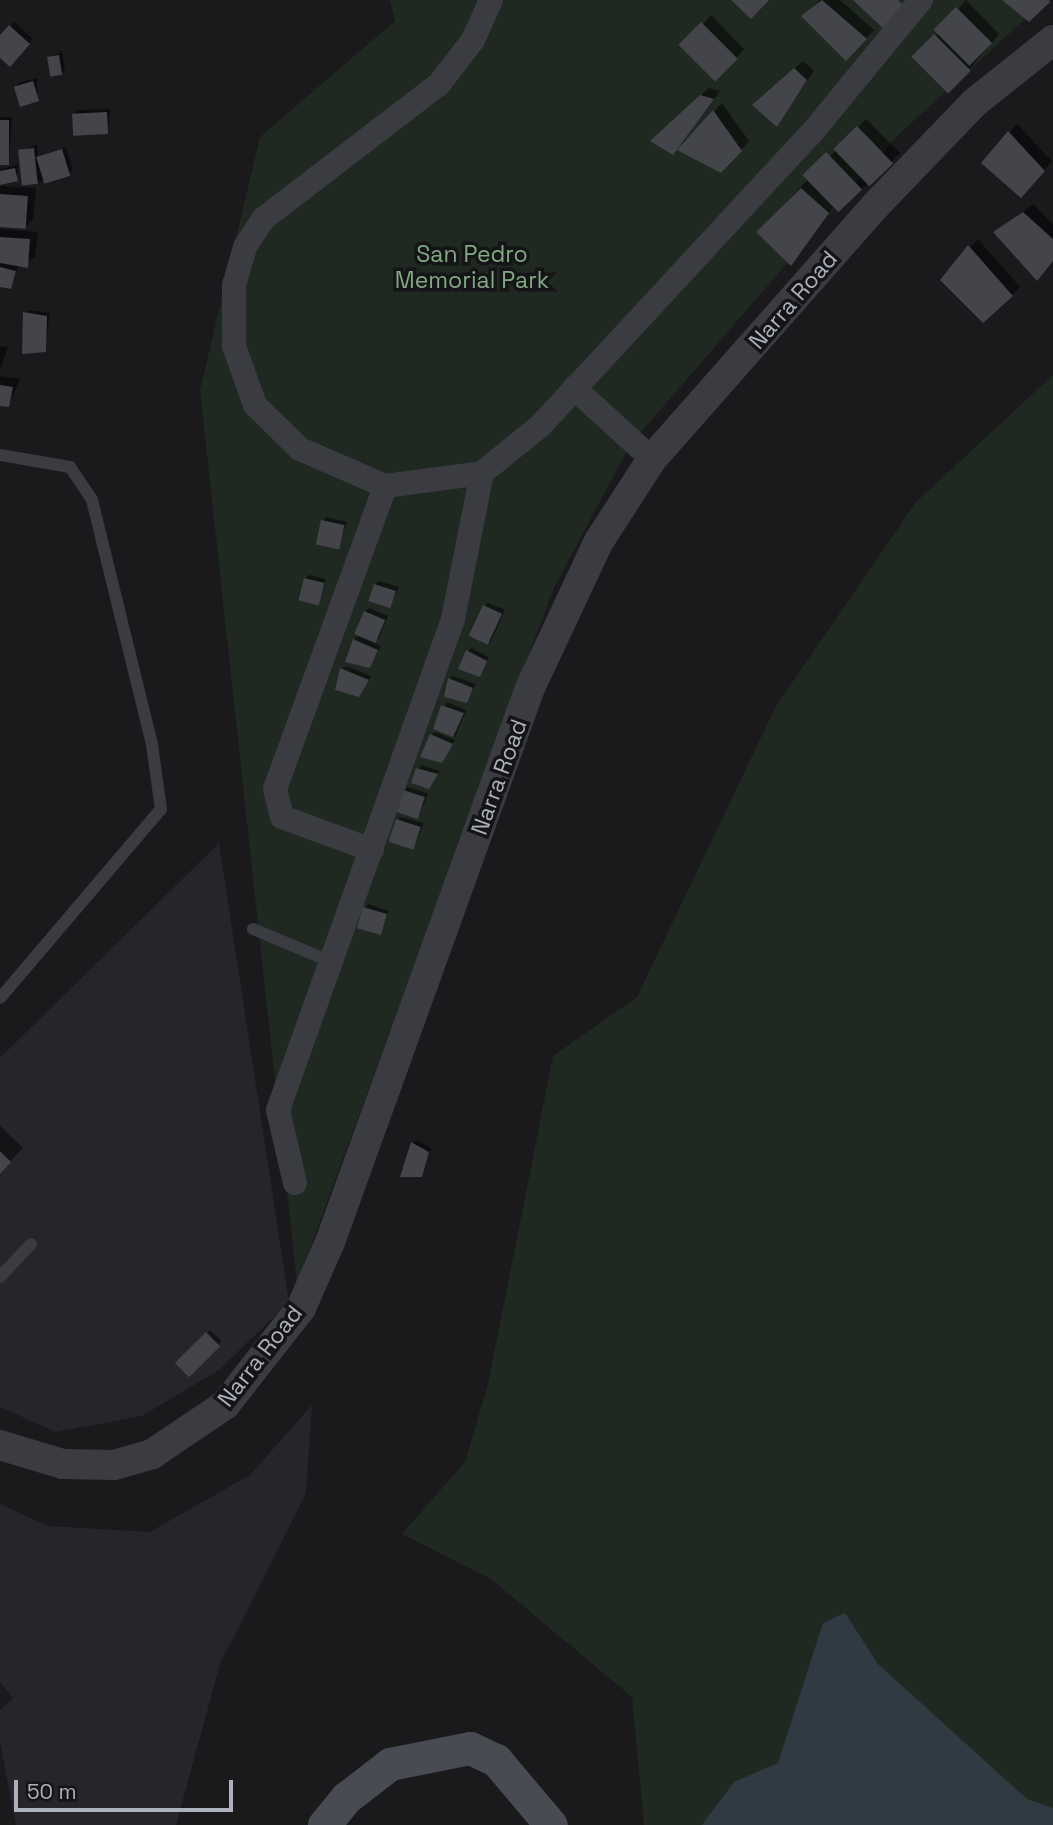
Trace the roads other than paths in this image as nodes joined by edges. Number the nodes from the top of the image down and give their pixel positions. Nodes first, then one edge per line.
1 (491, 0) edge
2 (921, 0) edge
3 (1053, 40) edge
4 (574, 388) junction
5 (0, 455) edge
6 (652, 459) junction
7 (482, 473) junction
8 (385, 486) junction
9 (372, 850) junction
10 (253, 929) dead end
11 (332, 962) junction
12 (0, 998) edge
13 (295, 1183) dead end
14 (30, 1244) dead end
15 (0, 1277) edge
16 (0, 1445) edge
17 (324, 1825) edge
18 (551, 1825) edge

1 - 8 street
2 - 4 street
3 - 6 street, Narra Road
4 - 6 street
4 - 7 street
5 - 12 lane
6 - 16 street, Narra Road
7 - 8 street
7 - 9 street
8 - 9 street
9 - 11 street
10 - 11 lane
11 - 13 street
14 - 15 lane
17 - 18 main road

